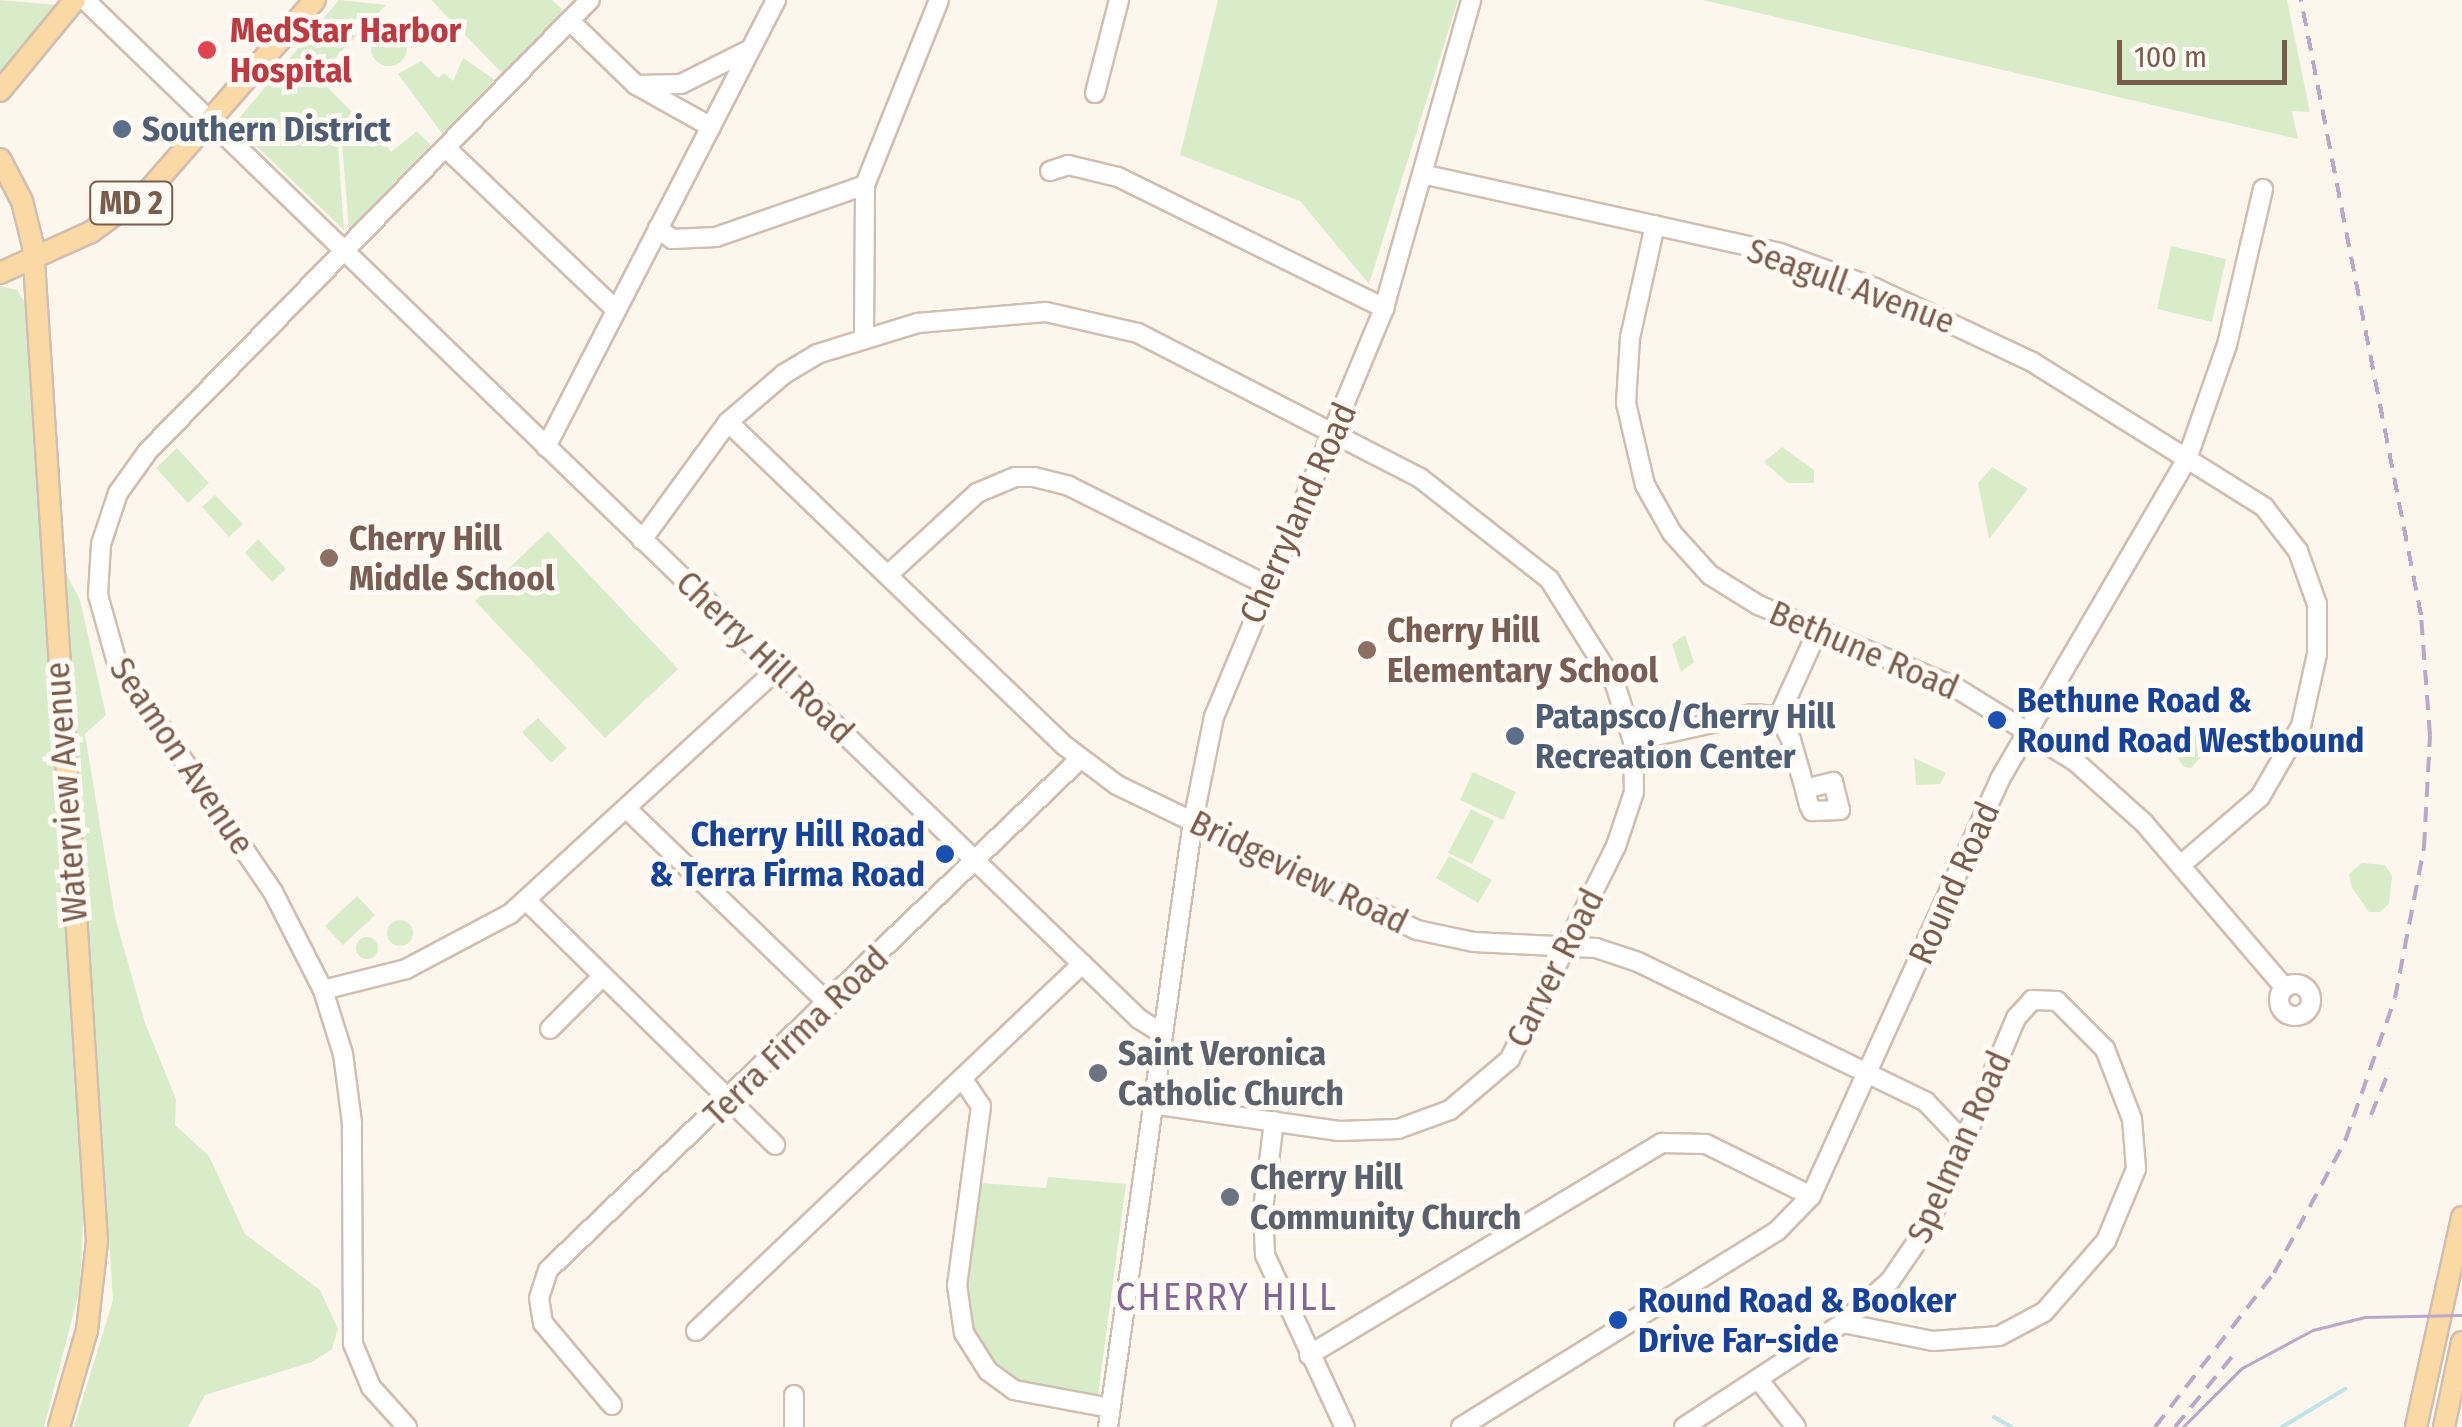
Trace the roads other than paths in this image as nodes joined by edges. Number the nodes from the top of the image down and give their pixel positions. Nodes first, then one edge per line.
1 (75, 0) edge
2 (85, 0) edge
3 (315, 0) edge
4 (590, 0) edge
5 (776, 0) edge
6 (940, 0) edge
7 (1119, 0) edge
8 (1471, 0) edge
9 (570, 21) junction
10 (752, 48) junction
11 (636, 86) junction
12 (0, 91) edge
13 (1095, 93) dead end
14 (212, 122) junction
15 (711, 127) junction
16 (446, 148) junction
17 (0, 159) edge
18 (1050, 171) dead end
19 (1426, 175) junction
20 (865, 185) junction
21 (2262, 188) dead end
22 (1655, 225) junction
23 (658, 228) junction
24 (344, 252) junction
25 (34, 262) junction
26 (0, 273) edge
27 (1384, 308) junction
28 (616, 310) junction
29 (864, 335) junction
30 (728, 422) junction
31 (1336, 433) junction
32 (546, 447) junction
33 (2187, 458) junction
34 (642, 540) junction
35 (890, 574) junction
36 (1266, 585) junction
37 (1818, 630) junction
38 (776, 668) junction
39 (1779, 716) junction
40 (2027, 727) junction
41 (1633, 741) junction
42 (1080, 759) junction
43 (1805, 789) dead end
44 (627, 809) junction
45 (1194, 821) junction
46 (975, 860) junction
47 (2181, 865) junction
48 (527, 901) junction
49 (1566, 946) junction
50 (1082, 964) junction
51 (603, 976) junction
52 (2284, 988) dead end
53 (323, 990) junction
54 (830, 1006) junction
55 (550, 1028) dead end
56 (1163, 1034) junction
57 (962, 1078) junction
58 (1868, 1078) junction
59 (730, 1100) junction
60 (1152, 1104) junction
61 (1274, 1120) junction
62 (1965, 1144) junction
63 (776, 1146) dead end
64 (1811, 1196) junction
65 (2462, 1217) edge
66 (1843, 1323) junction
67 (696, 1331) dead end
68 (2462, 1342) edge
69 (1309, 1354) junction
70 (1758, 1379) junction
71 (794, 1395) dead end
72 (612, 1405) dead end
73 (1109, 1418) edge
74 (2420, 1420) edge
75 (59, 1427) edge
76 (407, 1427) edge
77 (794, 1427) edge
78 (1345, 1427) edge
79 (1461, 1427) edge
80 (1684, 1427) edge
81 (1796, 1427) edge
82 (2444, 1427) edge

1 - 12 main road
2 - 14 street, Cherry Hill Road
3 - 14 main road, MD 2
4 - 9 street, Seamon Avenue
5 - 10 street
6 - 20 street
7 - 13 street
8 - 19 street, Cherryland Road
9 - 11 street
9 - 16 street, Seamon Avenue
10 - 11 street
10 - 15 street
11 - 15 street
14 - 24 street, Cherry Hill Road
14 - 25 main road, MD 2
15 - 23 street
16 - 24 street, Seamon Avenue
16 - 28 street
17 - 25 main road, Waterview Avenue
18 - 27 street
19 - 22 street, Seagull Avenue
19 - 27 street, Cherryland Road
20 - 23 street
20 - 29 street
21 - 33 street, Round Road
22 - 33 street, Seagull Avenue
22 - 37 street, Bethune Road
23 - 28 street
24 - 32 street, Cherry Hill Road
24 - 53 street, Seamon Avenue
25 - 26 main road, MD 2
25 - 75 main road, Waterview Avenue
27 - 31 street, Cherryland Road
28 - 32 street
29 - 30 street
29 - 31 street
30 - 34 street
30 - 35 street, Bridgeview Road
31 - 36 street, Cherryland Road
31 - 41 street
32 - 34 street, Cherry Hill Road
33 - 40 street, Round Road
33 - 47 street
34 - 38 street, Cherry Hill Road
35 - 36 street
35 - 42 street, Bridgeview Road
36 - 45 street, Cherryland Road
37 - 39 street
37 - 40 street, Bethune Road
38 - 44 street
38 - 46 street, Cherry Hill Road
39 - 41 street
39 - 43 street
40 - 47 street, Bethune Road
40 - 58 street, Round Road
41 - 49 street, Carver Road
42 - 45 street, Bridgeview Road
42 - 46 street, Terra Firma Road
44 - 48 street
44 - 54 street
45 - 49 street, Bridgeview Road
45 - 56 street, Cherryland Road
46 - 50 street, Cherry Hill Road
46 - 54 street, Terra Firma Road
47 - 52 street, Bethune Road
48 - 51 street
48 - 53 street
49 - 58 street, Bridgeview Road
49 - 61 street, Carver Road
50 - 56 street, Cherry Hill Road
50 - 57 street
51 - 55 street
51 - 59 street
53 - 76 street, Seamon Avenue
54 - 59 street, Terra Firma Road
56 - 60 street
57 - 67 street
57 - 73 street
58 - 62 street, Bridgeview Road
58 - 64 street, Round Road
59 - 63 street
59 - 72 street, Terra Firma Road
60 - 61 street, Carver Road
60 - 73 street
61 - 69 street
62 - 66 street, Spelman Road
62 - 66 street, Spelman Road
64 - 69 street
64 - 79 street, Round Road
65 - 74 main road
66 - 70 street, Spelman Road
68 - 82 main road
69 - 78 street
70 - 80 street, Spelman Road
70 - 81 street
71 - 77 street

